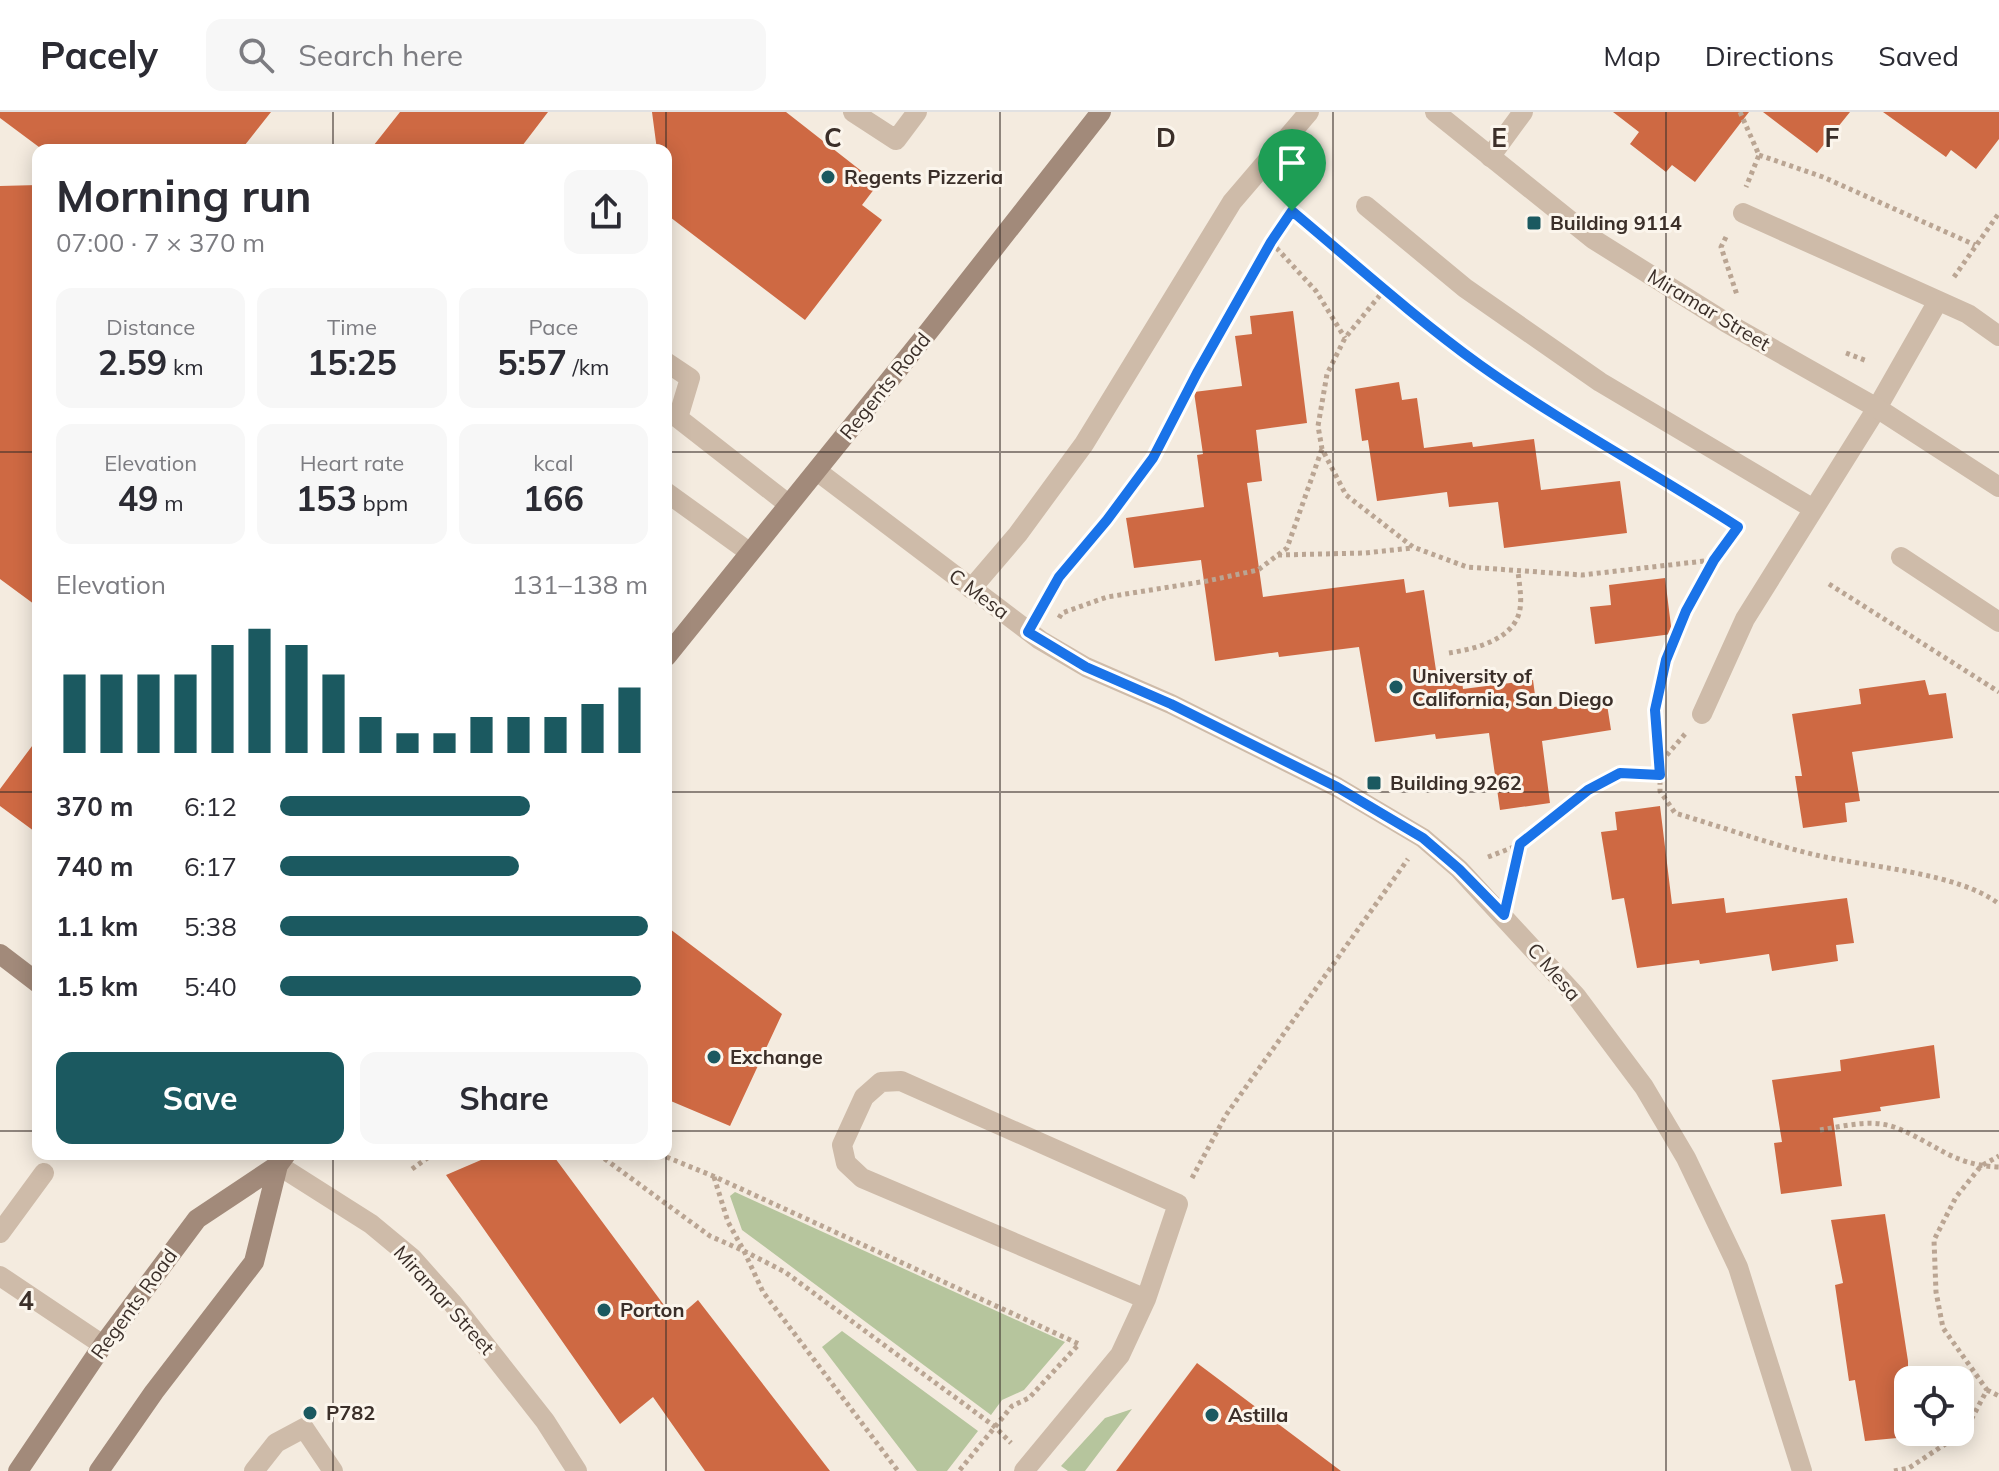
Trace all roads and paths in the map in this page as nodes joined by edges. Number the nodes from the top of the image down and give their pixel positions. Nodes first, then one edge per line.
1 (853, 112) edge
2 (917, 112) edge
3 (1101, 112) edge
4 (1309, 112) edge
5 (1435, 112) edge
6 (1523, 112) edge
7 (1759, 155) dead end
8 (1490, 157) junction
9 (1366, 206) dead end
10 (1743, 213) dead end
11 (1999, 213) edge
12 (1271, 242) junction
13 (1975, 245) junction
14 (1385, 289) junction
15 (1938, 301) junction
16 (1999, 336) edge
17 (1345, 338) junction
18 (672, 366) edge
19 (1877, 408) junction
20 (1322, 449) junction
21 (817, 471) junction
22 (1999, 487) edge
23 (672, 496) edge
24 (788, 504) junction
25 (1812, 508) junction
26 (1413, 547) junction
27 (749, 552) junction
28 (1277, 556) junction
29 (1901, 557) dead end
30 (1714, 560) junction
31 (1518, 571) junction
32 (1829, 584) dead end
33 (971, 589) junction
34 (1999, 622) edge
35 (1034, 636) junction
36 (672, 649) edge
37 (1449, 653) dead end
38 (1999, 692) edge
39 (1702, 714) joint
40 (1660, 763) junction
41 (1660, 775) junction
42 (1423, 838) junction
43 (1999, 904) edge
44 (1504, 915) junction
45 (0, 954) edge
46 (32, 978) edge
47 (1820, 1130) dead end
48 (1999, 1156) edge
49 (672, 1159) edge
50 (273, 1160) edge
51 (276, 1160) edge
52 (279, 1160) edge
53 (425, 1160) edge
54 (606, 1160) edge
55 (1981, 1166) junction
56 (1999, 1167) edge
57 (412, 1169) dead end
58 (44, 1173) dead end
59 (713, 1176) junction
60 (1178, 1204) junction
61 (0, 1233) edge
62 (744, 1251) junction
63 (0, 1276) edge
64 (1146, 1299) junction
65 (103, 1345) junction
66 (1987, 1390) junction
67 (1999, 1396) edge
68 (994, 1426) junction
69 (1013, 1445) dead end
70 (18, 1471) edge
71 (99, 1471) edge
72 (254, 1471) edge
73 (333, 1471) edge
74 (577, 1471) edge
75 (898, 1471) edge
76 (959, 1471) edge
77 (1024, 1471) edge
78 (1802, 1471) edge
79 (1894, 1471) edge

1 - 2 street
3 - 21 main road, Regents Road
4 - 33 street
5 - 8 street, Miramar Street
6 - 8 street
7 - 13 path
8 - 19 street, Miramar Street
9 - 25 street
10 - 15 street
11 - 13 path
12 - 14 path
12 - 17 path
12 - 35 path
13 - 15 path
14 - 17 path
14 - 30 path
15 - 16 street
15 - 19 street
17 - 20 path
18 - 24 street
19 - 22 street, Miramar Street
19 - 25 street
20 - 26 path
20 - 28 path
21 - 24 main road, Regents Road
21 - 33 street, C Mesa
23 - 27 street
24 - 27 main road, Regents Road
25 - 39 street
26 - 28 path
26 - 31 path
27 - 36 main road, Regents Road
28 - 35 path
29 - 34 street
30 - 31 path
30 - 40 path
31 - 37 path
32 - 38 path
33 - 35 street, C Mesa
35 - 42 street, C Mesa
39 - 40 path
40 - 41 path
41 - 43 path
41 - 44 path
42 - 44 street, C Mesa
42 - 60 path
44 - 78 street, C Mesa
45 - 46 main road
47 - 55 path
48 - 55 path
49 - 59 path
50 - 65 main road, Regents Road
51 - 71 main road
52 - 74 street, Miramar Street
53 - 57 path
54 - 62 path
55 - 56 path
55 - 66 path
58 - 61 street
59 - 62 path
59 - 68 path
60 - 64 street
60 - 64 street
62 - 68 path
62 - 75 path
63 - 65 street
64 - 77 street
65 - 70 main road, Regents Road
66 - 67 path
66 - 79 path
68 - 69 path
68 - 76 path
72 - 73 street

